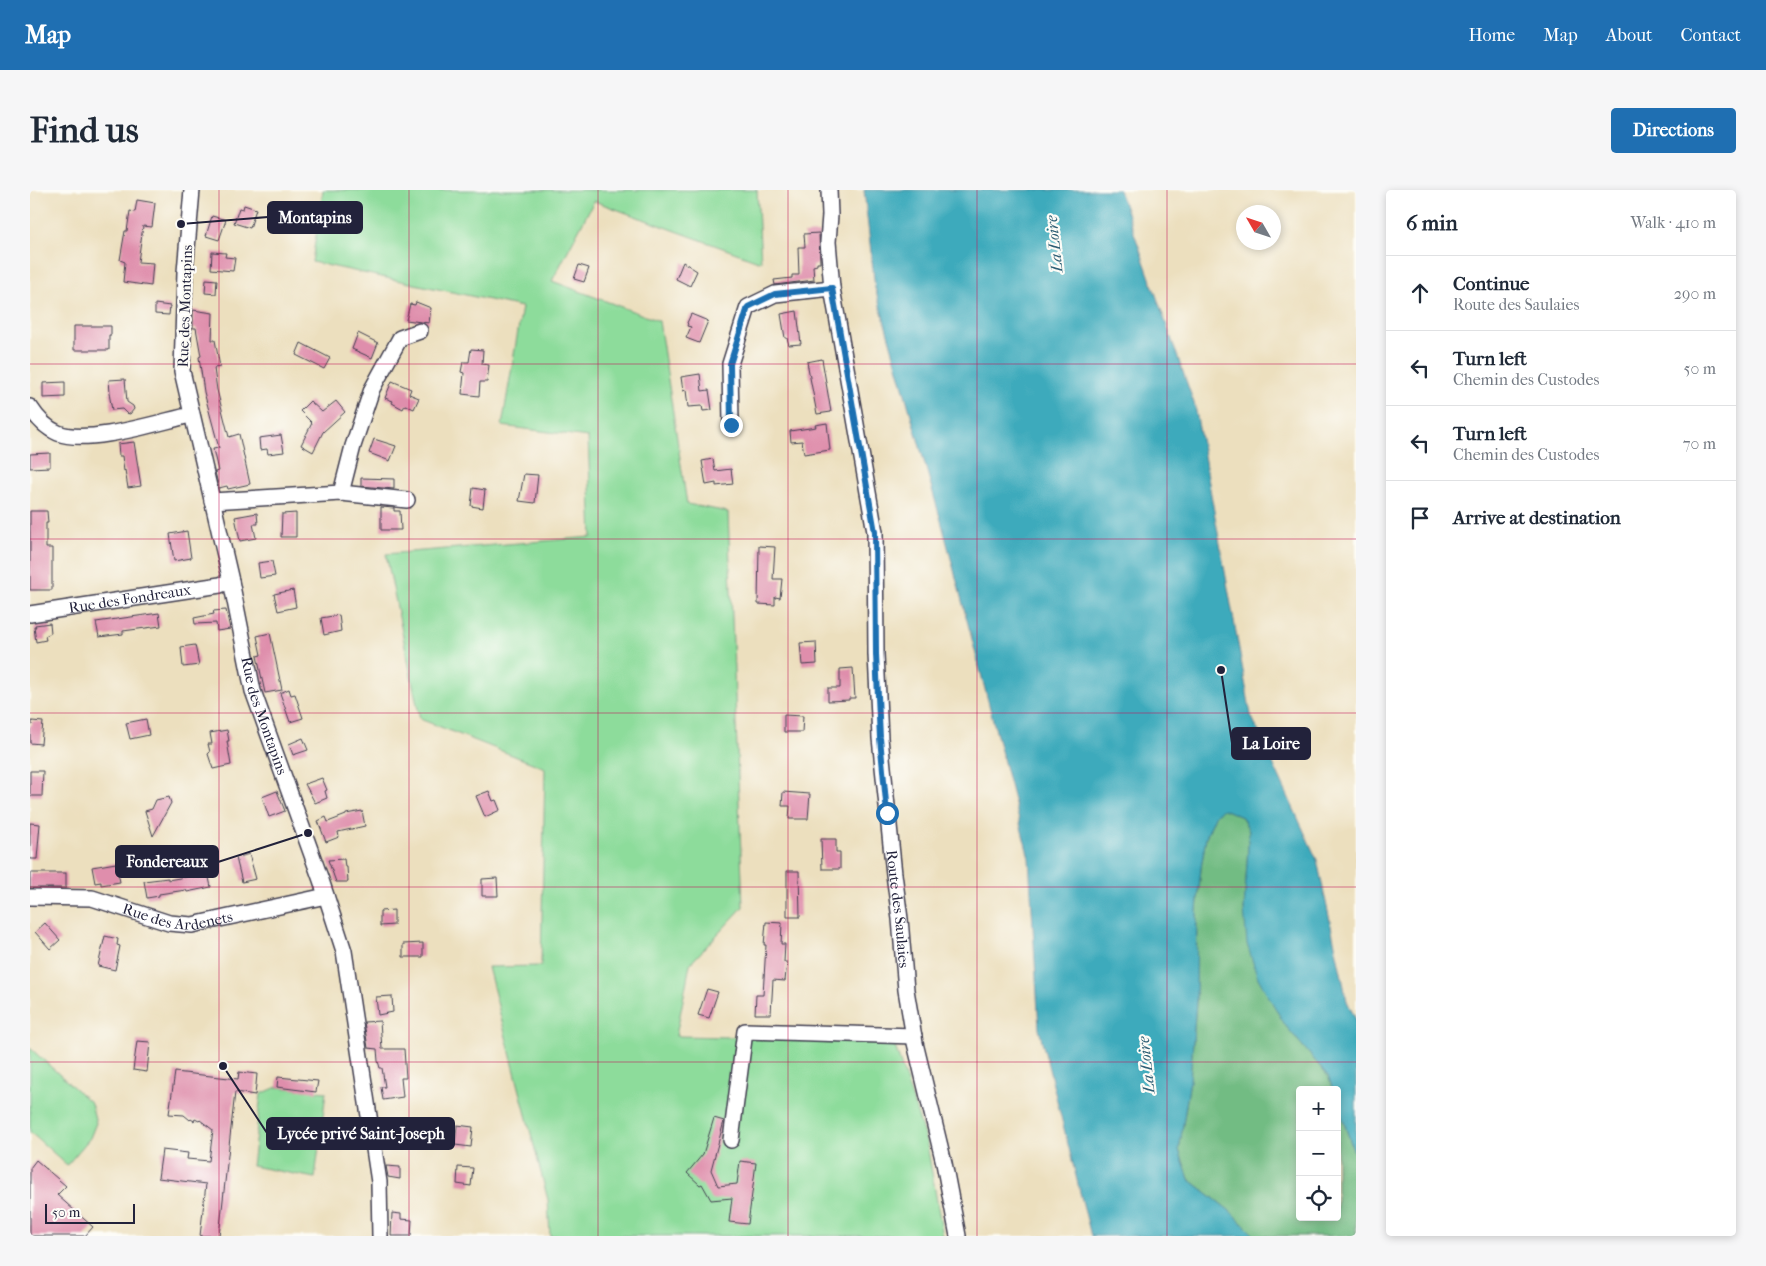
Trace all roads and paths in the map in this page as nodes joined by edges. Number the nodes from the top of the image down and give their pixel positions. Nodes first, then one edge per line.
1 (192, 190) edge
2 (829, 190) edge
3 (832, 288) junction
4 (420, 331) dead end
5 (30, 407) edge
6 (191, 414) junction
7 (731, 425) dead end
8 (341, 492) junction
9 (406, 500) dead end
10 (212, 501) junction
11 (231, 581) junction
12 (30, 614) edge
13 (326, 896) junction
14 (30, 897) edge
15 (914, 1036) junction
16 (731, 1140) dead end
17 (380, 1236) edge
18 (958, 1236) edge

1 - 6 street, Rue des Montapins
2 - 3 street, Route des Saulaies
3 - 7 street
3 - 15 street, Route des Saulaies
4 - 8 street
5 - 6 street
6 - 10 street, Rue des Montapins
8 - 9 street
8 - 10 street
10 - 11 street, Rue des Montapins
11 - 12 street, Rue des Fondreaux
11 - 13 street, Rue des Montapins
13 - 14 street, Rue des Ardenets
13 - 17 street, Rue des Montapins
15 - 16 street
15 - 18 street, Route des Saulaies

